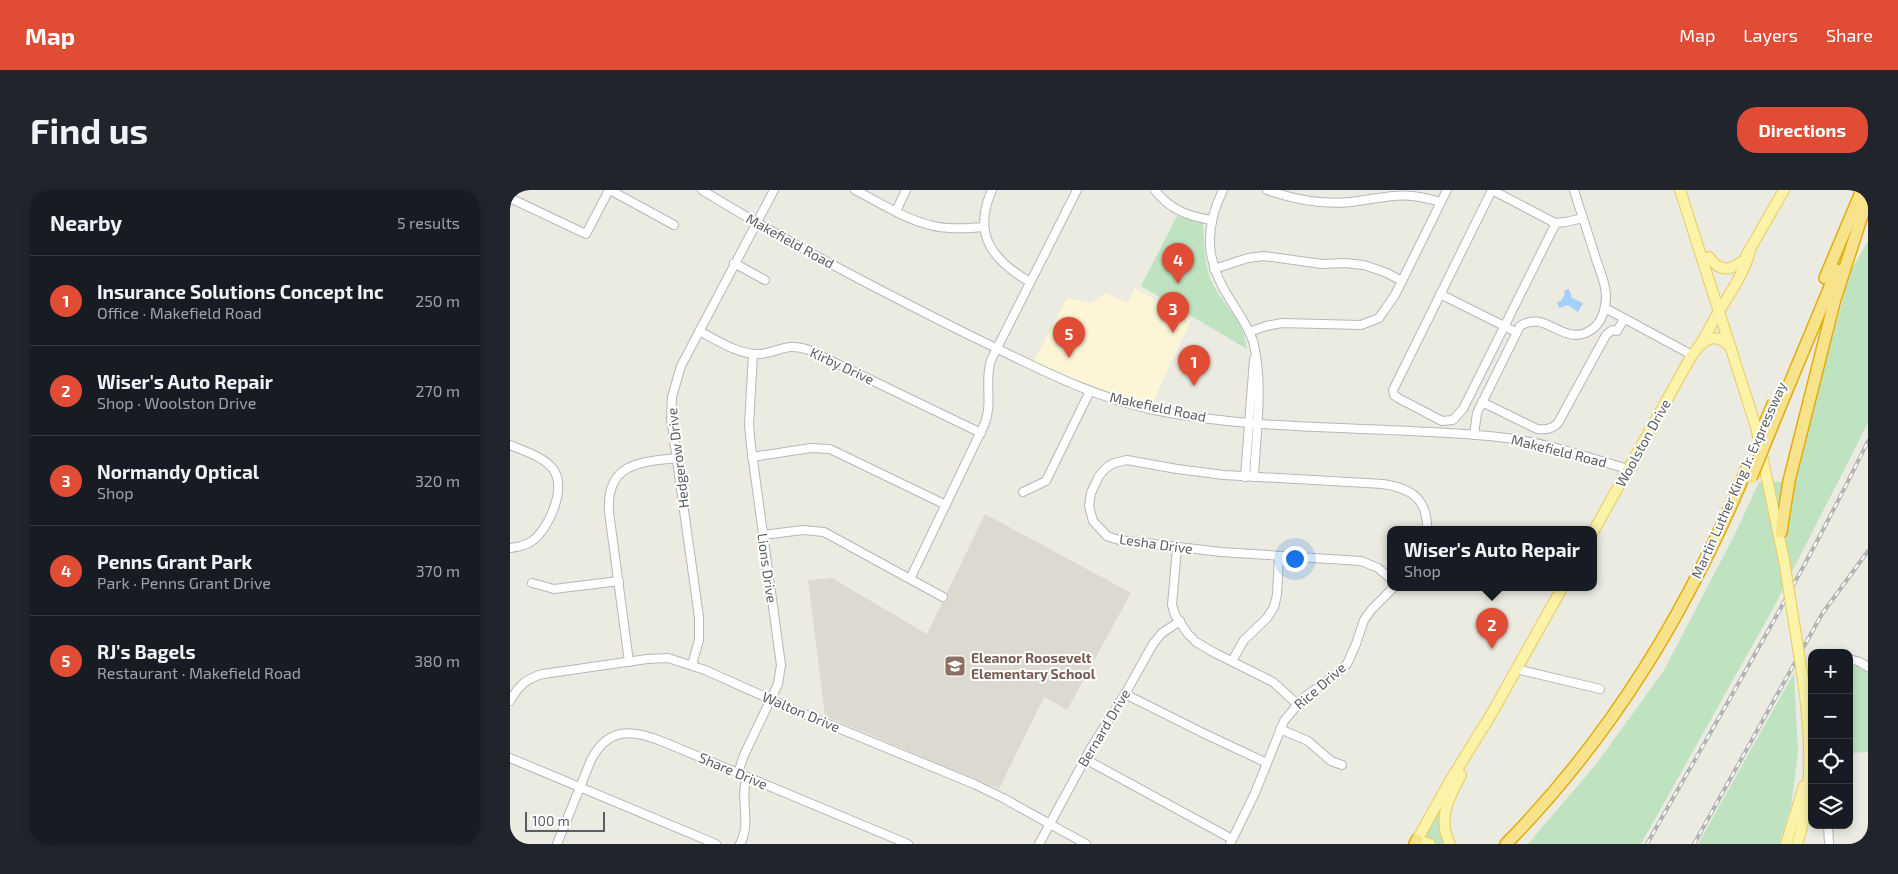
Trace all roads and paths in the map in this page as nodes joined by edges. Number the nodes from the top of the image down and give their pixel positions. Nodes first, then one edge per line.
1 (610, 190) edge
2 (702, 190) edge
3 (774, 190) edge
4 (855, 190) edge
5 (906, 190) edge
6 (992, 190) edge
7 (1077, 190) edge
8 (1155, 190) edge
9 (1223, 190) edge
10 (1268, 190) edge
11 (1447, 190) edge
12 (1492, 190) edge
13 (1574, 190) edge
14 (1680, 190) edge
15 (1687, 190) edge
16 (1784, 190) edge
17 (1862, 190) edge
18 (510, 198) edge
19 (1868, 199) edge
20 (1441, 202) junction
21 (896, 210) junction
22 (1583, 218) junction
23 (1211, 220) junction
24 (757, 223) junction
25 (1556, 223) junction
26 (674, 225) dead end
27 (984, 227) junction
28 (1750, 251) junction
29 (1709, 257) junction
30 (1741, 262) junction
31 (734, 263) junction
32 (1214, 269) junction
33 (764, 280) dead end
34 (1402, 281) junction
35 (1030, 282) junction
36 (1440, 294) junction
37 (1721, 304) junction
38 (1605, 308) junction
39 (1624, 318) junction
40 (1504, 327) junction
41 (699, 330) junction
42 (1250, 332) junction
43 (1516, 332) junction
44 (1699, 347) junction
45 (997, 348) junction
46 (1732, 348) junction
47 (753, 354) junction
48 (1692, 355) junction
49 (1090, 391) junction
50 (1482, 402) junction
51 (1463, 409) junction
52 (1477, 415) junction
53 (1252, 423) junction
54 (980, 433) junction
55 (1474, 435) junction
56 (510, 445) edge
57 (752, 456) junction
58 (677, 458) junction
59 (1628, 469) junction
60 (1245, 477) junction
61 (1254, 477) junction
62 (1024, 492) dead end
63 (946, 505) junction
64 (1427, 526) edge
65 (1596, 526) edge
66 (1781, 532) junction
67 (763, 535) junction
68 (510, 548) edge
69 (1177, 548) junction
70 (1279, 556) junction
71 (1784, 560) junction
72 (1387, 576) edge
73 (910, 579) junction
74 (619, 581) junction
75 (532, 583) dead end
76 (1390, 591) edge
77 (1560, 591) edge
78 (943, 597) dead end
79 (1180, 621) junction
80 (1853, 660) edge
81 (1232, 661) junction
82 (629, 662) junction
83 (692, 665) junction
84 (1868, 667) edge
85 (1516, 669) junction
86 (1600, 689) dead end
87 (1125, 694) junction
88 (771, 699) junction
89 (510, 701) edge
90 (1297, 704) junction
91 (1492, 713) junction
92 (1280, 729) junction
93 (1808, 739) edge
94 (510, 758) edge
95 (1085, 759) junction
96 (1267, 763) junction
97 (1342, 765) dead end
98 (1808, 771) joint
99 (738, 773) junction
100 (747, 777) junction
101 (580, 787) junction
102 (1050, 825) junction
103 (1828, 829) edge
104 (1231, 842) edge
105 (1418, 843) edge
106 (557, 844) edge
107 (716, 844) edge
108 (740, 844) edge
109 (908, 844) edge
110 (1039, 844) edge
111 (1086, 844) edge
112 (1430, 844) edge
113 (1450, 844) edge
114 (1506, 844) edge
115 (1516, 844) edge
116 (1786, 844) edge
117 (1797, 844) edge
118 (1829, 844) edge

1 - 18 street
1 - 26 street
2 - 24 street, Makefield Road
3 - 24 street, Hedgerow Drive
4 - 21 street
5 - 21 street
6 - 27 street
7 - 35 street
8 - 23 street
9 - 23 street
10 - 20 street
11 - 20 street
12 - 25 street
12 - 36 street
13 - 22 street
14 - 37 main road
15 - 29 main road
16 - 28 main road
17 - 114 highway, Martin Luther King Jr. Expressway, bridge
19 - 66 highway
19 - 115 highway, Martin Luther King Jr. Expressway, bridge
20 - 34 street
21 - 27 street
22 - 25 street
22 - 38 street
23 - 32 street
24 - 31 street, Hedgerow Drive
24 - 45 street, Makefield Road
25 - 40 street
27 - 35 street
28 - 30 main road
28 - 37 main road
29 - 30 main road
29 - 37 main road
30 - 37 main road
31 - 33 street
31 - 41 street, Hedgerow Drive
32 - 34 street
32 - 42 street
34 - 42 street
35 - 45 street
36 - 40 street
36 - 51 street
37 - 44 main road, Woolston Drive
37 - 46 main road
37 - 48 main road, Woolston Drive
37 - 66 main road
38 - 39 street
38 - 43 street
39 - 48 street
39 - 50 street
40 - 43 street
40 - 51 street
41 - 47 street, Kirby Drive
41 - 58 street, Hedgerow Drive
42 - 53 street
43 - 50 street
44 - 46 main road
44 - 48 main road, Woolston Drive
45 - 49 street, Makefield Road
45 - 54 street
46 - 71 main road
47 - 54 street, Kirby Drive
47 - 57 street, Lions Drive
48 - 59 main road, Woolston Drive
49 - 53 street, Makefield Road
49 - 62 street
50 - 52 street
51 - 52 street
52 - 55 street
53 - 55 street, Makefield Road
53 - 60 street
53 - 61 street
54 - 63 street
55 - 59 street, Makefield Road
56 - 68 street
57 - 63 street
57 - 67 street, Lions Drive
58 - 74 street
58 - 83 street, Hedgerow Drive
59 - 65 main road, Woolston Drive
60 - 61 street
60 - 69 street, Lesha Drive
61 - 64 street
63 - 73 street
66 - 71 main road
67 - 73 street
67 - 88 street, Lions Drive
69 - 70 street, Lesha Drive
69 - 79 street
70 - 72 street, Lesha Drive
70 - 81 street
71 - 93 main road, bridge
73 - 78 street
74 - 75 street
74 - 82 street
76 - 90 street, Rice Drive
77 - 85 main road
79 - 81 street
79 - 87 street, Bernard Drive
80 - 84 street
81 - 90 street
82 - 83 street, Walton Drive
82 - 89 street, Walton Drive
83 - 88 street, Walton Drive
85 - 86 street
85 - 91 main road
87 - 95 street, Bernard Drive
87 - 96 street
88 - 99 street, Lions Drive
88 - 102 street, Walton Drive
90 - 92 street, Rice Drive
91 - 105 main road
91 - 113 main road
92 - 96 street, Rice Drive
92 - 97 street
94 - 101 street
95 - 102 street, Bernard Drive
95 - 104 street
96 - 104 street, Rice Drive
98 - 116 main road
98 - 117 main road
99 - 100 street, Share Drive
99 - 101 street, Share Drive
100 - 108 street
100 - 109 street, Share Drive
101 - 106 street, Share Drive
101 - 107 street
102 - 110 street, Bernard Drive
102 - 111 street, Walton Drive
103 - 118 street
105 - 112 main road

